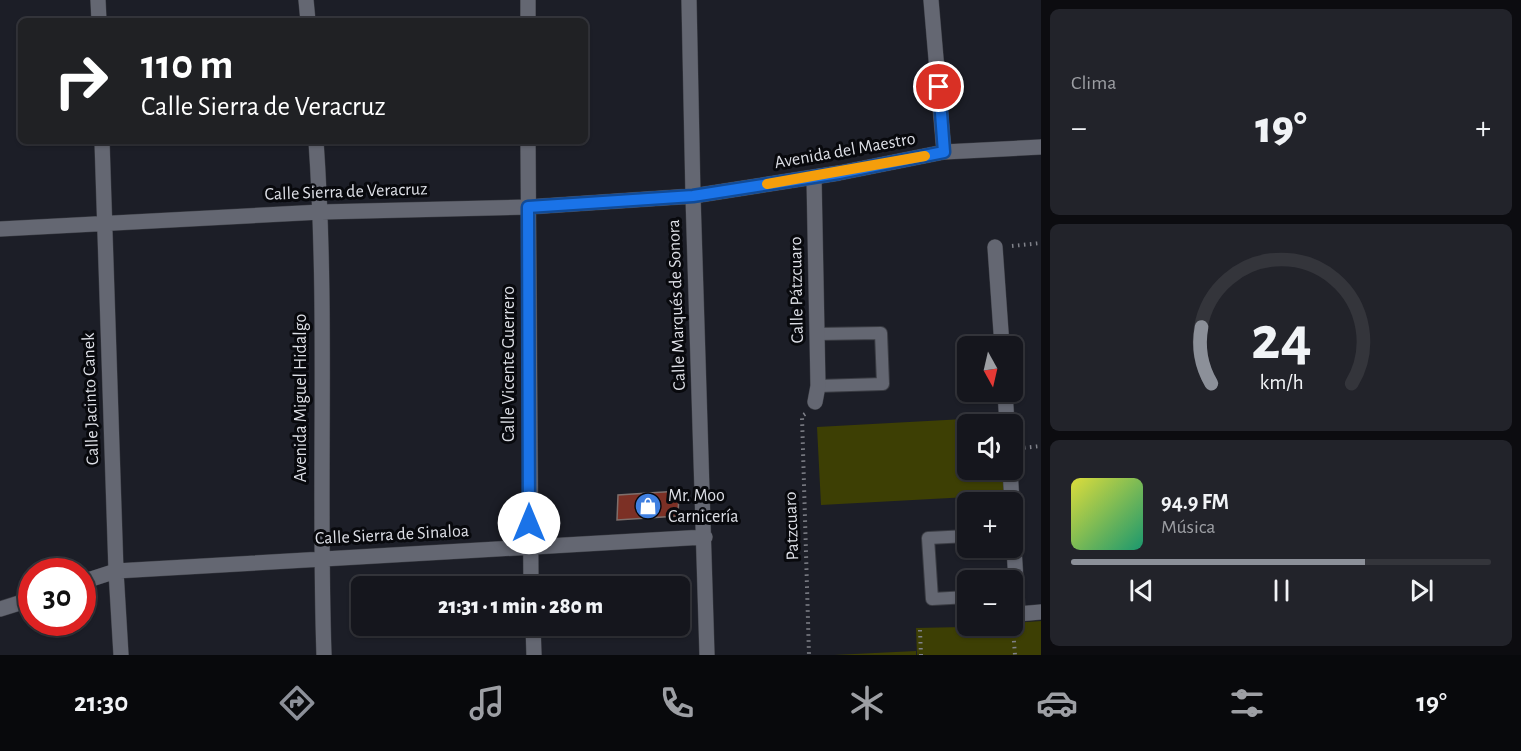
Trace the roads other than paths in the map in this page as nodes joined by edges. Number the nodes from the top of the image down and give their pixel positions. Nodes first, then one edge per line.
1 (98, 0) edge
2 (306, 0) edge
3 (528, 0) edge
4 (689, 0) edge
5 (931, 0) edge
6 (99, 18) edge
7 (308, 18) edge
8 (528, 18) edge
9 (102, 144) edge
10 (316, 144) edge
11 (528, 144) edge
12 (1041, 147) edge
13 (944, 152) junction
14 (814, 177) junction
15 (693, 196) junction
16 (528, 207) junction
17 (321, 212) junction
18 (104, 223) junction
19 (0, 229) edge
20 (995, 247) road end
21 (817, 334) junction
22 (1001, 336) edge
23 (818, 386) junction
24 (815, 402) road end
25 (705, 537) junction
26 (957, 537) edge
27 (530, 546) junction
28 (321, 559) junction
29 (116, 571) junction
30 (531, 576) edge
31 (96, 577) edge
32 (957, 598) edge
33 (18, 603) edge
34 (0, 609) edge
35 (1041, 612) edge
36 (1023, 614) edge
37 (533, 636) edge
38 (121, 655) edge
39 (324, 655) edge
40 (534, 655) edge
41 (707, 655) edge

1 - 6 street
2 - 7 street
3 - 8 street
4 - 15 street, Calle Marqués de Sonora
5 - 13 street
9 - 18 street, Calle Jacinto Canek
10 - 17 street, Avenida Miguel Hidalgo
11 - 16 street, Calle Vicente Guerrero
12 - 13 street, Avenida del Maestro
13 - 14 street, Avenida del Maestro
14 - 15 street, Avenida del Maestro
14 - 21 street, Calle Pátzcuaro
15 - 16 street, Calle Sierra de Veracruz
15 - 25 street, Calle Marqués de Sonora
16 - 17 street, Calle Sierra de Veracruz
16 - 27 street, Calle Vicente Guerrero
17 - 18 street, Calle Sierra de Veracruz
17 - 28 street, Avenida Miguel Hidalgo
18 - 19 street, Calle Sierra de Veracruz
18 - 29 street, Calle Jacinto Canek
20 - 22 street
21 - 23 street, Calle Pátzcuaro
21 - 23 lane
23 - 24 street, Calle Pátzcuaro
25 - 27 street, Calle Sierra de Sinaloa
25 - 41 street, Calle Marqués de Sonora
26 - 32 lane
27 - 28 street, Calle Sierra de Sinaloa
27 - 30 street, Calle Vicente Guerrero
28 - 29 street, Calle Sierra de Sinaloa
28 - 39 street, Avenida Miguel Hidalgo
29 - 31 street, Calle Sierra de Sinaloa
29 - 38 street, Calle Jacinto Canek
33 - 34 street
35 - 36 street
37 - 40 street

